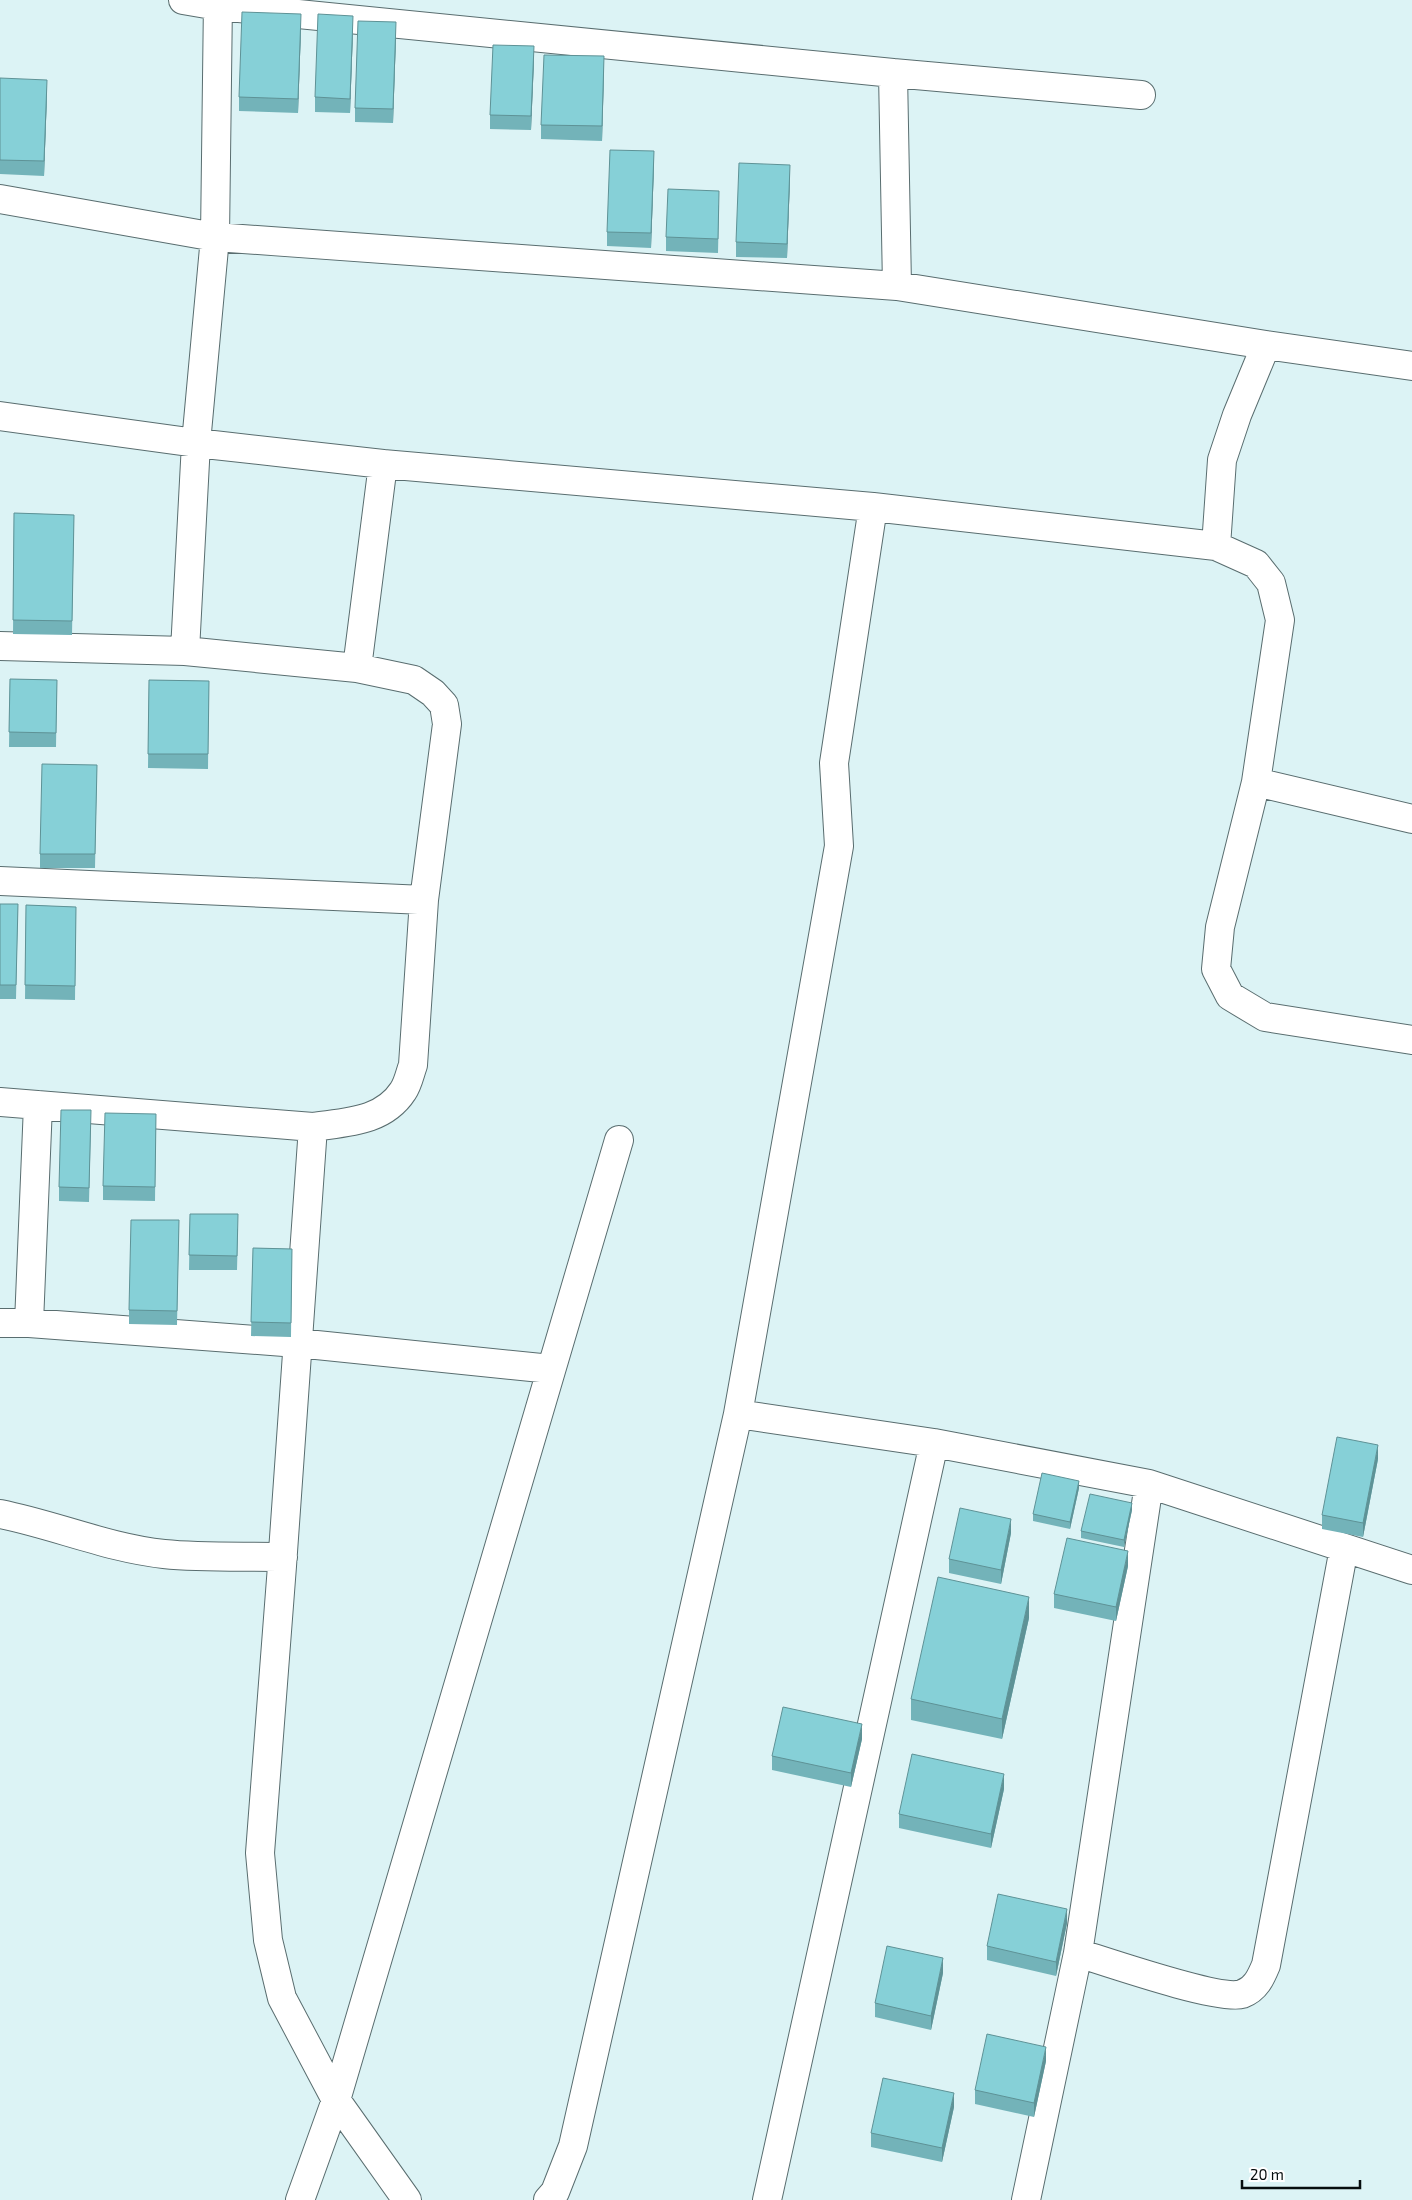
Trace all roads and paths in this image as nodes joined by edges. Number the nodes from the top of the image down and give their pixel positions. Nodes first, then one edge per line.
1 (183, 0) edge
2 (218, 3) edge
3 (893, 73) junction
4 (1141, 95) dead end
5 (0, 199) edge
6 (215, 237) junction
7 (897, 286) junction
8 (1266, 346) junction
9 (1412, 366) edge
10 (0, 416) edge
11 (196, 443) junction
12 (383, 464) junction
13 (873, 507) junction
14 (1216, 546) junction
15 (0, 646) edge
16 (185, 651) junction
17 (358, 668) junction
18 (1256, 782) junction
19 (1412, 819) edge
20 (0, 881) edge
21 (424, 900) junction
22 (1412, 1040) edge
23 (0, 1102) edge
24 (38, 1105) junction
25 (312, 1127) junction
26 (619, 1140) dead end
27 (0, 1323) edge
28 (29, 1323) junction
29 (297, 1343) junction
30 (552, 1369) junction
31 (738, 1414) junction
32 (934, 1442) junction
33 (1149, 1484) junction
34 (0, 1514) edge
35 (1344, 1548) junction
36 (283, 1557) junction
37 (1412, 1570) edge
38 (1078, 1953) junction
39 (336, 2100) junction
40 (300, 2200) edge
41 (407, 2200) edge
42 (548, 2200) edge
43 (767, 2200) edge
44 (1026, 2200) edge

1 - 2 street
2 - 3 street
2 - 6 street
3 - 4 street
3 - 7 street
5 - 6 street
6 - 7 street
6 - 11 street
7 - 8 street
8 - 9 street
8 - 14 street
10 - 11 street
11 - 12 street
11 - 16 street
12 - 13 street
12 - 17 street
13 - 14 street
13 - 31 street
14 - 18 street
15 - 16 street
16 - 17 street
17 - 21 street
18 - 19 street
18 - 22 street
20 - 21 street
21 - 25 street
23 - 24 street
24 - 25 street
24 - 28 street
25 - 29 street
26 - 30 street
27 - 28 street
28 - 29 street
29 - 30 street
29 - 36 street
30 - 39 street
31 - 32 street
31 - 42 street
32 - 33 street
32 - 43 street
33 - 35 street
33 - 38 street
34 - 36 street
35 - 37 street
35 - 38 street
36 - 39 street
38 - 44 street
39 - 40 street
39 - 41 street

